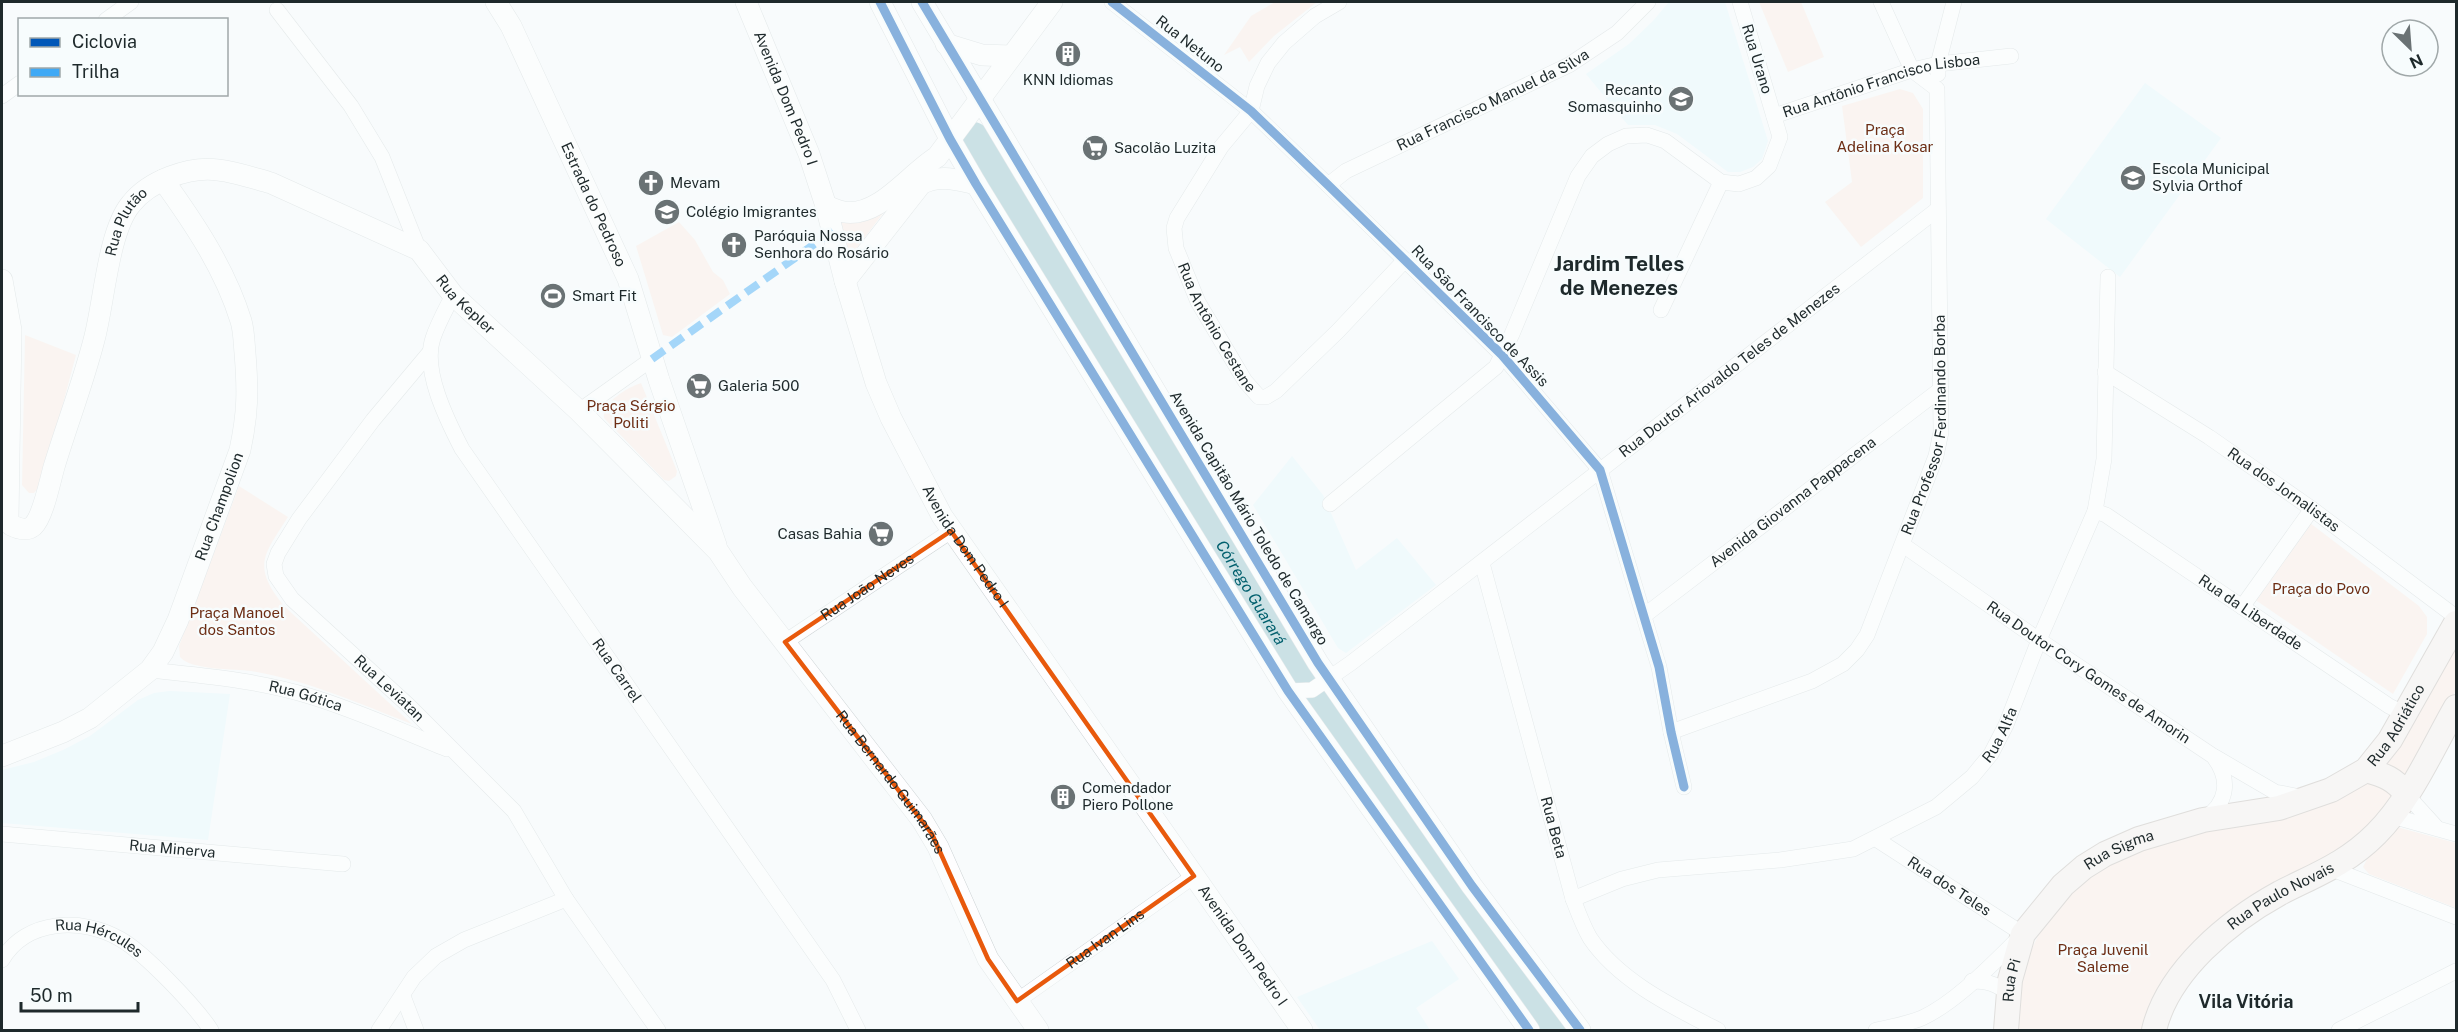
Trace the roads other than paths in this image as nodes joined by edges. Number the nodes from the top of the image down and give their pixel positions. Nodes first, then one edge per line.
1 (131, 2) edge
2 (496, 2) edge
3 (746, 2) edge
4 (1052, 2) edge
5 (1112, 2) edge
6 (1339, 2) edge
7 (1648, 2) edge
8 (1740, 2) edge
9 (1881, 2) edge
10 (1954, 2) edge
11 (883, 8) edge
12 (277, 10) dead end
13 (927, 10) edge
14 (109, 18) edge
15 (946, 44) junction
16 (1011, 56) junction
17 (2011, 56) dead end
18 (1938, 64) junction
19 (1912, 70) junction
20 (18, 84) edge
21 (1937, 89) junction
22 (2, 96) edge
23 (979, 99) junction
24 (1251, 111) junction
25 (1774, 116) junction
26 (950, 139) junction
27 (163, 180) junction
28 (1721, 182) junction
29 (976, 184) junction
30 (1328, 185) junction
31 (826, 206) junction
32 (1938, 209) junction
33 (419, 250) junction
34 (1405, 260) junction
35 (2108, 277) dead end
36 (2, 280) edge
37 (845, 281) junction
38 (453, 295) junction
39 (1661, 310) dead end
40 (430, 352) junction
41 (1502, 355) junction
42 (652, 359) junction
43 (2105, 372) junction
44 (1941, 388) junction
45 (579, 411) junction
46 (1600, 471) junction
47 (1330, 504) dead end
48 (2312, 509) junction
49 (2095, 511) junction
50 (951, 531) junction
51 (1903, 545) junction
52 (718, 551) junction
53 (1482, 563) junction
54 (2242, 607) junction
55 (1645, 615) junction
56 (2457, 617) edge
57 (2457, 623) edge
58 (2039, 640) junction
59 (785, 642) junction
60 (150, 670) junction
61 (1326, 681) junction
62 (1295, 691) junction
63 (2457, 707) edge
64 (2405, 714) junction
65 (1671, 732) junction
66 (453, 751) junction
67 (2, 756) edge
68 (2213, 756) junction
69 (2366, 770) junction
70 (1684, 787) dead end
71 (2406, 794) junction
72 (2310, 798) junction
73 (2392, 816) junction
74 (2203, 820) junction
75 (2438, 829) junction
76 (2, 834) edge
77 (2457, 834) edge
78 (1876, 839) junction
79 (343, 864) dead end
80 (2332, 869) junction
81 (1194, 876) junction
82 (566, 899) junction
83 (1573, 899) junction
84 (2457, 917) edge
85 (2023, 934) junction
86 (2, 960) edge
87 (2457, 971) edge
88 (1972, 981) junction
89 (2009, 994) junction
90 (403, 996) junction
91 (1017, 1001) junction
92 (211, 1028) edge
93 (379, 1030) edge
94 (416, 1030) edge
95 (658, 1030) edge
96 (858, 1030) edge
97 (1038, 1030) edge
98 (1302, 1030) edge
99 (1529, 1030) edge
100 (1580, 1030) edge
101 (1718, 1030) edge
102 (1876, 1030) edge
103 (2006, 1030) edge
104 (2154, 1030) edge
105 (2339, 1030) edge

1 - 14 street
2 - 42 main road, Estrada do Pedroso
3 - 31 main road, Avenida Dom Pedro I
4 - 16 main road
5 - 24 street, Rua Netuno
6 - 24 street
7 - 30 street, Rua Francisco Manuel da Silva
8 - 25 street, Rua Urano
9 - 19 street
10 - 18 street, Rua Professor Ferdinando Borba
11 - 13 main road
11 - 26 main road
12 - 33 street, Rua Kepler
13 - 15 main road, Avenida Capitão Mário Toledo de Camargo
15 - 16 main road
15 - 23 main road, Avenida Capitão Mário Toledo de Camargo
16 - 23 main road
17 - 18 street, Rua Antônio Francisco Lisboa
18 - 19 street, Rua Antônio Francisco Lisboa
18 - 21 street, Rua Professor Ferdinando Borba
19 - 21 street
19 - 25 street, Rua Antônio Francisco Lisboa
20 - 22 street
21 - 32 street, Rua Professor Ferdinando Borba
23 - 26 main road
23 - 61 main road, Avenida Capitão Mário Toledo de Camargo
24 - 30 street, Rua São Francisco de Assis
24 - 34 street, Rua Antônio Cestane
25 - 28 street, Rua Antônio Francisco Lisboa
26 - 29 main road
26 - 31 main road
27 - 33 main road, Rua Plutão
27 - 36 main road, Rua Plutão
27 - 60 main road, Rua Champolion
28 - 39 street
28 - 41 street
29 - 37 main road
29 - 62 main road
30 - 34 street, Rua São Francisco de Assis
31 - 37 main road, Avenida Dom Pedro I
32 - 44 street, Rua Professor Ferdinando Borba
32 - 46 street, Rua Doutor Ariovaldo Teles de Menezes
33 - 38 main road, Rua Kepler
34 - 41 street, Rua São Francisco de Assis
35 - 43 street, Rua Alfa
37 - 50 main road, Avenida Dom Pedro I
38 - 40 street, Rua Carrel
38 - 45 main road, Rua Kepler
40 - 66 street, Rua Leviatan
40 - 96 street, Rua Carrel
41 - 46 street, Rua São Francisco de Assis
41 - 47 street
42 - 45 street
42 - 52 main road, Estrada do Pedroso
43 - 48 street, Rua dos Jornalistas
43 - 49 street, Rua Alfa
44 - 51 street, Rua Professor Ferdinando Borba
44 - 55 street, Avenida Giovanna Pappacena
45 - 52 main road, Rua Kepler
46 - 53 street, Rua Doutor Ariovaldo Teles de Menezes
46 - 55 street, Rua São Francisco de Assis
48 - 54 street
48 - 56 street, Rua dos Jornalistas
49 - 54 street, Rua da Liberdade
49 - 58 street, Rua Alfa
50 - 59 street, Rua João Neves
50 - 81 main road, Avenida Dom Pedro I
51 - 58 street, Rua Doutor Cory Gomes de Amorin
51 - 65 street, Rua Professor Ferdinando Borba
52 - 59 main road, Rua Bernardo Guimarães
53 - 61 street, Rua Doutor Ariovaldo Teles de Menezes
53 - 83 street, Rua Beta
54 - 64 street, Rua da Liberdade
55 - 65 street, Rua São Francisco de Assis
57 - 64 main road, Rua Adriático
58 - 68 street, Rua Doutor Cory Gomes de Amorin
58 - 78 street, Rua Alfa
59 - 91 main road, Rua Bernardo Guimarães
60 - 66 street, Rua Gótica
60 - 67 main road, Rua Champolion
61 - 62 street, Rua Doutor Ariovaldo Teles de Menezes
61 - 100 main road, Avenida Capitão Mário Toledo de Camargo
62 - 99 main road
63 - 71 main road
64 - 69 main road, Rua Adriático
65 - 70 street, Rua São Francisco de Assis
66 - 82 street, Rua Leviatan
68 - 72 street, Rua Doutor Cory Gomes de Amorin
68 - 74 street
69 - 71 main road
69 - 72 main road, Rua Adriático
71 - 73 main road
71 - 75 street
72 - 74 main road, Rua Sigma
73 - 75 street
73 - 80 main road
74 - 85 main road, Rua Sigma
75 - 77 street
76 - 79 street, Rua Minerva
78 - 83 street, Rua Alfa
78 - 85 street, Rua dos Teles
80 - 84 street, Rua Paulo Novais
80 - 104 main road, Rua Paulo Novais
81 - 91 street, Rua Ivan Lins
81 - 98 main road, Avenida Dom Pedro I
82 - 90 street
82 - 95 street, Rua Leviatan
83 - 101 street, Rua Beta
85 - 88 street, Rua Sigma
85 - 89 main road, Rua Pi
86 - 92 street, Rua Hércules
87 - 105 street
88 - 89 street
88 - 102 street, Rua Sigma
89 - 103 main road, Rua Pi
90 - 93 street
90 - 94 street
91 - 97 main road, Rua Bernardo Guimarães

